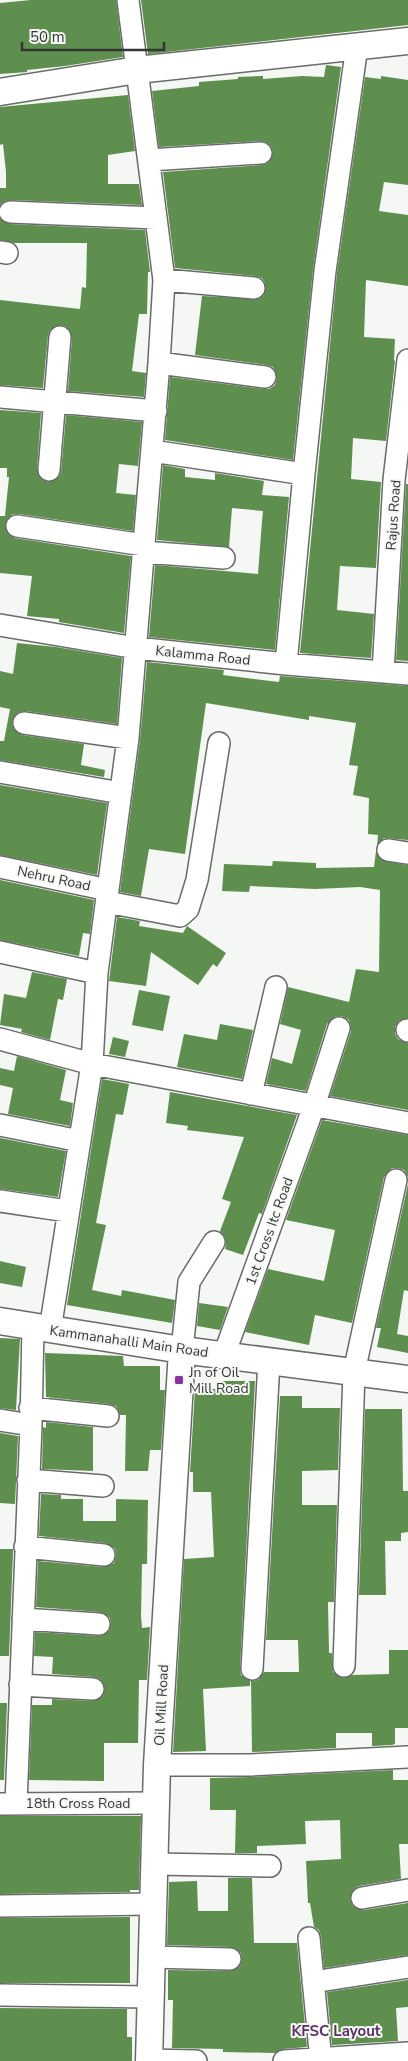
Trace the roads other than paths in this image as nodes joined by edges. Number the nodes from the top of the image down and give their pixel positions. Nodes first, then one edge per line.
1 (128, 0) edge
2 (408, 41) edge
3 (357, 46) junction
4 (137, 70) junction
5 (0, 92) edge
6 (260, 153) dead end
7 (149, 160) junction
8 (10, 212) dead end
9 (156, 218) junction
10 (164, 280) junction
11 (254, 288) dead end
12 (60, 337) dead end
13 (408, 360) edge
14 (159, 363) junction
15 (265, 377) dead end
16 (0, 397) edge
17 (53, 402) junction
18 (156, 410) junction
19 (152, 451) junction
20 (48, 470) dead end
21 (304, 474) junction
22 (401, 481) edge
23 (17, 526) dead end
24 (144, 549) junction
25 (224, 558) dead end
26 (0, 625) edge
27 (136, 648) junction
28 (286, 664) junction
29 (383, 672) junction
30 (408, 674) edge
31 (24, 723) dead end
32 (128, 738) junction
33 (219, 743) dead end
34 (0, 772) edge
35 (121, 793) junction
36 (0, 867) edge
37 (108, 896) junction
38 (0, 952) edge
39 (97, 973) junction
40 (276, 986) dead end
41 (339, 1028) dead end
42 (0, 1039) edge
43 (92, 1064) junction
44 (251, 1094) junction
45 (314, 1106) junction
46 (408, 1123) edge
47 (0, 1125) edge
48 (80, 1141) junction
49 (396, 1180) dead end
50 (0, 1200) edge
51 (68, 1211) junction
52 (214, 1242) dead end
53 (0, 1321) edge
54 (41, 1328) junction
55 (182, 1350) junction
56 (224, 1355) junction
57 (269, 1361) junction
58 (354, 1372) junction
59 (408, 1379) edge
60 (31, 1416) junction
61 (108, 1416) dead end
62 (0, 1420) edge
63 (28, 1480) junction
64 (103, 1486) dead end
65 (25, 1547) junction
66 (104, 1555) dead end
67 (23, 1619) junction
68 (99, 1624) dead end
69 (344, 1666) dead end
70 (252, 1669) dead end
71 (20, 1685) junction
72 (93, 1690) dead end
73 (408, 1757) edge
74 (157, 1765) junction
75 (156, 1803) junction
76 (8, 1804) edge
77 (154, 1864) junction
78 (270, 1866) dead end
79 (408, 1890) edge
80 (362, 1898) dead end
81 (153, 1904) junction
82 (0, 1906) edge
83 (309, 1938) dead end
84 (151, 1957) junction
85 (230, 1959) dead end
86 (408, 1967) edge
87 (313, 1982) junction
88 (0, 1995) edge
89 (150, 1998) junction
90 (408, 2053) edge
91 (321, 2060) edge
92 (149, 2061) edge
93 (196, 2061) edge
94 (284, 2061) edge

1 - 4 street
2 - 3 street
3 - 4 street
3 - 21 street
4 - 5 street
4 - 7 street
6 - 7 street
7 - 9 street
8 - 9 street
9 - 10 street
10 - 11 street
10 - 14 street
12 - 17 street
13 - 22 street, Rajus Road
14 - 15 street
14 - 18 street
16 - 17 street
17 - 18 street
17 - 20 street
18 - 19 street
19 - 21 street
19 - 24 street
21 - 28 street
22 - 29 street, Rajus Road
23 - 24 street
24 - 25 street
24 - 27 street
26 - 27 street, Kalamma Road
27 - 28 street, Kalamma Road
27 - 32 street
28 - 29 street, Kalamma Road
29 - 30 street, Kalamma Road
31 - 32 street
32 - 35 street
33 - 37 street, Nehru Road
34 - 35 street
35 - 37 street
36 - 37 street, Nehru Road
37 - 39 street
38 - 39 street
39 - 43 street
40 - 44 street
41 - 45 street, 1st Cross Itc Road
42 - 43 street
43 - 44 street
43 - 48 street
44 - 45 street
45 - 46 street
45 - 56 street, 1st Cross Itc Road
47 - 48 street
48 - 51 street
49 - 58 street
50 - 51 street
51 - 54 street
52 - 55 street
53 - 54 street, Kammanahalli Main Road
54 - 55 street, Kammanahalli Main Road
54 - 60 street
55 - 56 street, Kammanahalli Main Road
55 - 74 street, Oil Mill Road
56 - 57 street, Kammanahalli Main Road
57 - 58 street, Kammanahalli Main Road
57 - 70 street
58 - 59 street, Kammanahalli Main Road
58 - 69 street
60 - 61 street
60 - 62 street
60 - 63 street
63 - 64 street
63 - 65 street
65 - 66 street
65 - 67 street
67 - 68 street
67 - 71 street
71 - 72 street
71 - 76 street
73 - 74 street
74 - 75 street, Oil Mill Road
75 - 76 street, 18th Cross Road
75 - 77 street, Oil Mill Road
77 - 78 street
77 - 81 street, Oil Mill Road
79 - 80 street
81 - 82 street
81 - 84 street, Oil Mill Road
83 - 87 street
84 - 85 street
84 - 89 street, Oil Mill Road
86 - 87 street
87 - 91 street
88 - 89 street
89 - 92 street, Oil Mill Road
90 - 91 street
91 - 94 street
92 - 93 street

